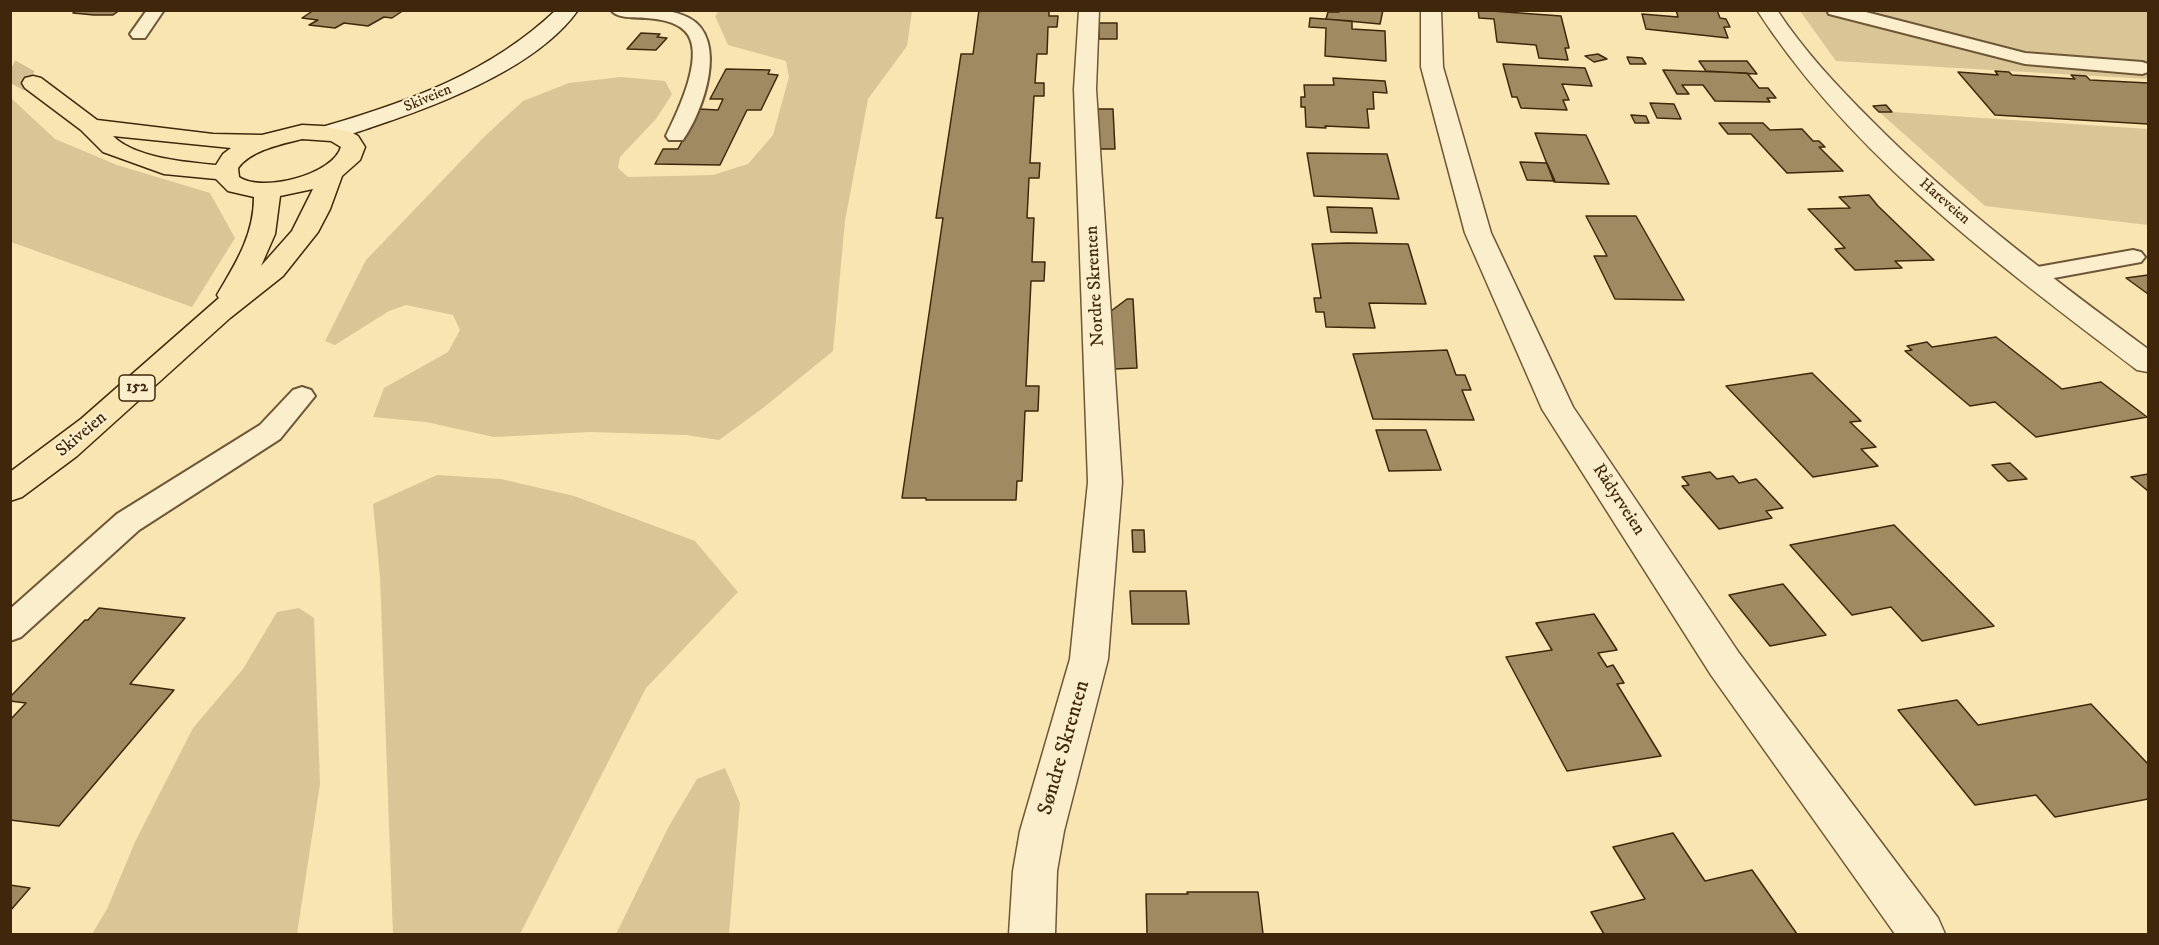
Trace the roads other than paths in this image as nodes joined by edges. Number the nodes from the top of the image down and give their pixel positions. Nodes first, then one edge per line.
1 (156, 10) edge
2 (568, 10) edge
3 (619, 10) edge
4 (1089, 10) edge
5 (1431, 10) edge
6 (1767, 10) edge
7 (1835, 10) edge
8 (139, 33) dead end
9 (520, 52) junction
10 (2142, 68) dead end
11 (33, 83) tunnel mouth
12 (89, 125) junction
13 (330, 132) junction
14 (676, 136) dead end
15 (260, 142) junction
16 (352, 152) junction
17 (331, 172) junction
18 (225, 173) junction
19 (267, 190) junction
20 (2133, 257) dead end
21 (2032, 275) junction
22 (222, 310) junction
23 (2148, 363) edge
24 (302, 396) dead end
25 (49, 464) junction
26 (10, 489) edge
27 (10, 514) edge
28 (1099, 561) joint
29 (10, 628) edge
30 (1032, 934) edge
31 (1922, 934) edge

1 - 8 lane
2 - 9 street, Skiveien
3 - 14 lane
4 - 28 street, Nordre Skrenten
5 - 31 street, Rådyrveien
6 - 21 street, Hareveien
7 - 10 lane
9 - 13 street, Skiveien
9 - 16 street, Skiveien
11 - 12 main road, 152
12 - 15 main road, 152
12 - 18 main road, 152
13 - 15 main road, 152
13 - 16 main road
15 - 18 main road, 152
16 - 17 main road, 152
17 - 19 main road, 152
17 - 22 main road, Skiveien / 152
18 - 19 main road, 152
19 - 22 main road, Skiveien / 152
20 - 21 lane
21 - 23 street, Hareveien
22 - 25 main road, Skiveien / 152
24 - 29 lane
25 - 26 main road, Skiveien / 152
25 - 27 main road, Skiveien / 152
28 - 30 street, Søndre Skrenten

